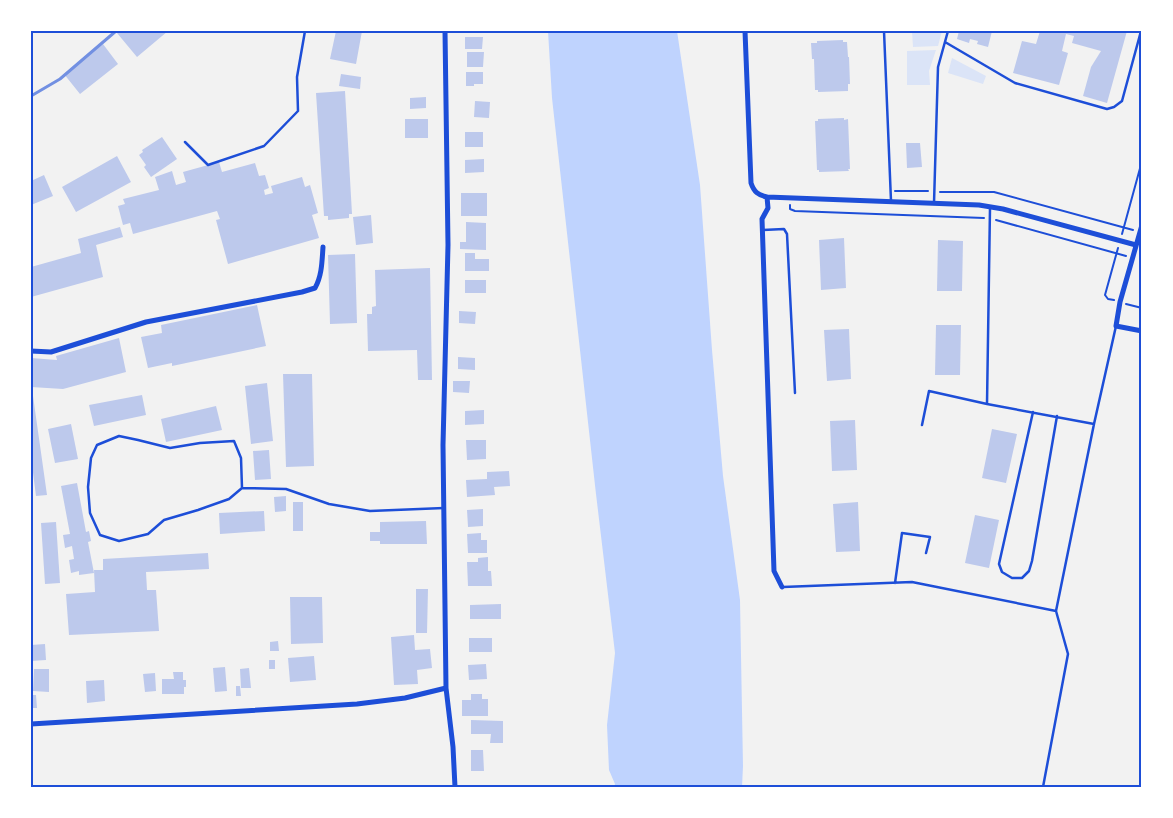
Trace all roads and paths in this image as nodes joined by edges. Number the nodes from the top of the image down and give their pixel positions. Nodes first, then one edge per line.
1 (304, 31) edge
2 (445, 31) edge
3 (745, 31) edge
4 (884, 31) edge
5 (948, 31) edge
6 (1141, 31) edge
7 (945, 42) junction
8 (185, 142) dead end
9 (890, 191) junction
10 (934, 192) junction
11 (768, 197) junction
12 (790, 198) junction
13 (891, 201) junction
14 (934, 203) junction
15 (990, 206) junction
16 (990, 219) junction
17 (1142, 225) edge
18 (763, 230) junction
19 (1140, 232) junction
20 (1136, 245) junction
21 (323, 247) dead end
22 (1132, 258) junction
23 (1116, 326) junction
24 (1142, 331) edge
25 (31, 351) edge
26 (795, 394) dead end
27 (987, 404) junction
28 (1033, 412) junction
29 (1057, 416) junction
30 (1094, 424) junction
31 (922, 425) dead end
32 (242, 488) junction
33 (444, 508) junction
34 (926, 553) dead end
35 (895, 583) junction
36 (782, 587) joint
37 (1056, 611) junction
38 (446, 688) junction
39 (31, 724) edge
40 (455, 787) edge
41 (1044, 787) edge

1 - 8 lane
2 - 33 street
3 - 11 street
4 - 9 lane
5 - 7 lane
6 - 7 lane
7 - 10 lane
9 - 10 path
9 - 13 lane
10 - 14 lane
10 - 19 path
11 - 12 street
11 - 18 street
12 - 13 street
12 - 16 path
13 - 14 street
14 - 15 street
15 - 16 lane
15 - 20 street
16 - 22 path
16 - 27 lane
17 - 19 street
18 - 26 lane
18 - 36 street
19 - 20 street
20 - 22 street
21 - 25 street
22 - 23 street
23 - 24 street
23 - 30 lane
27 - 28 lane
27 - 31 lane
28 - 29 lane
28 - 29 lane
29 - 30 lane
30 - 37 lane
32 - 32 lane
32 - 33 lane
33 - 38 street
34 - 35 lane
35 - 36 lane
35 - 37 lane
37 - 41 lane
38 - 39 street
38 - 40 street

